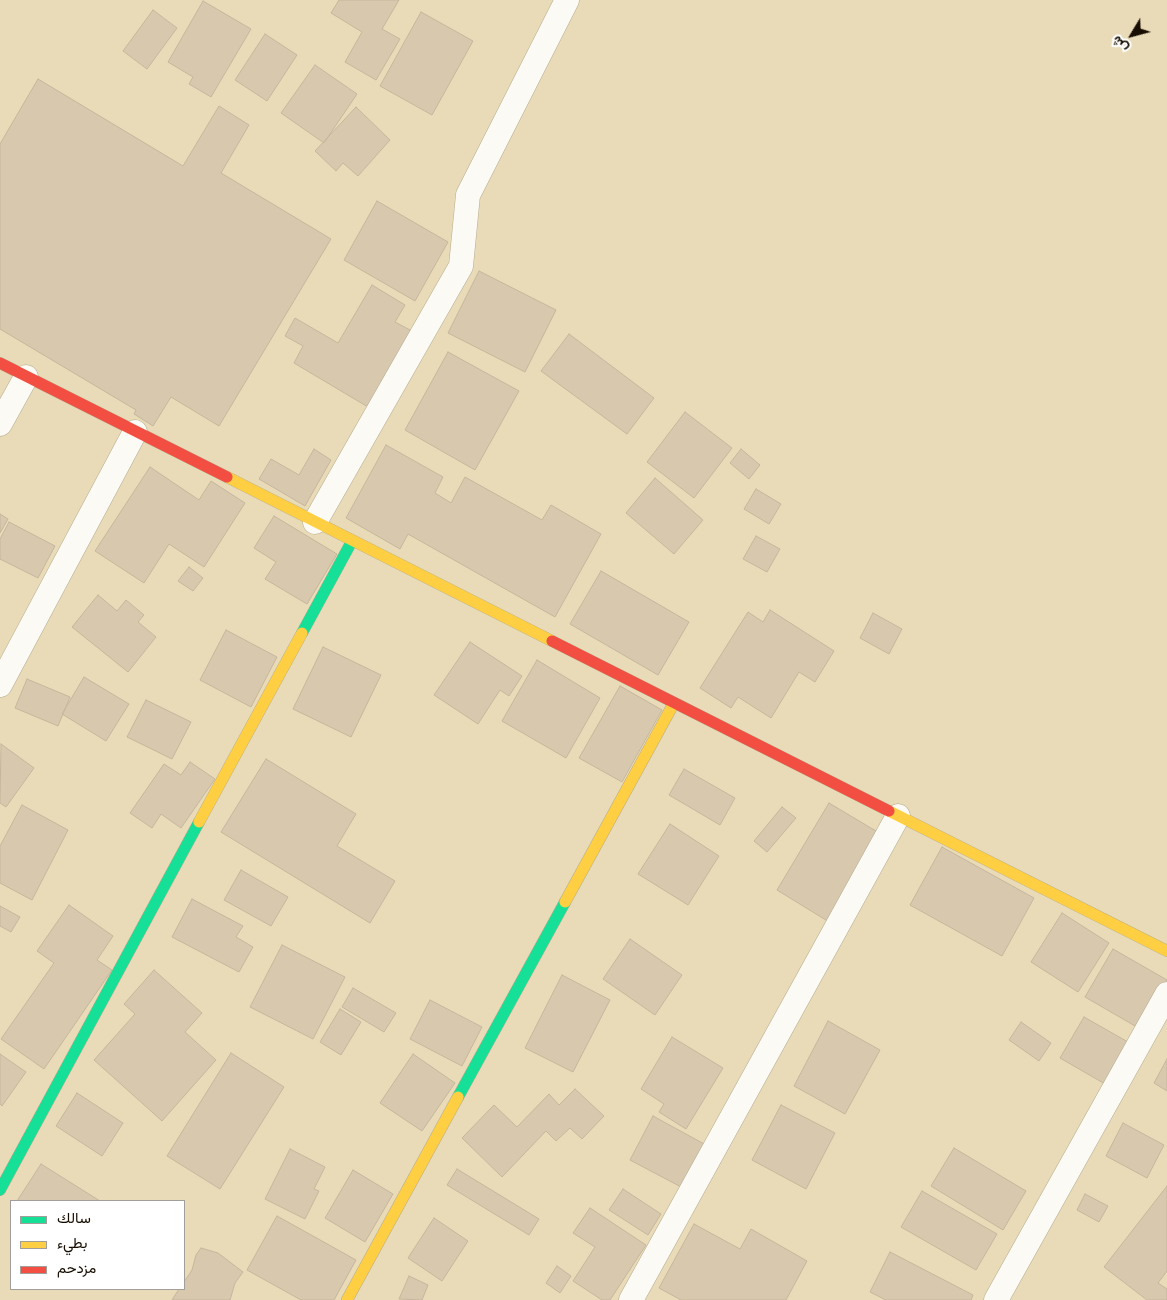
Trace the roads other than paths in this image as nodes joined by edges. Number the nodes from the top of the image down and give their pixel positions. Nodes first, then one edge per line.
1 (568, 0) edge
2 (0, 364) edge
3 (26, 377) junction
4 (0, 424) edge
5 (135, 432) junction
6 (315, 522) junction
7 (352, 541) junction
8 (0, 685) edge
9 (674, 704) junction
10 (898, 816) junction
11 (1167, 951) edge
12 (1167, 994) edge
13 (0, 1190) edge
14 (347, 1300) edge
15 (632, 1300) edge
16 (996, 1300) edge

1 - 6 street
2 - 3 street
3 - 4 street
3 - 5 street
5 - 6 street
5 - 8 street
6 - 7 street
7 - 9 street
7 - 13 street
9 - 10 street
9 - 14 street
10 - 11 street
10 - 15 street
12 - 16 street

